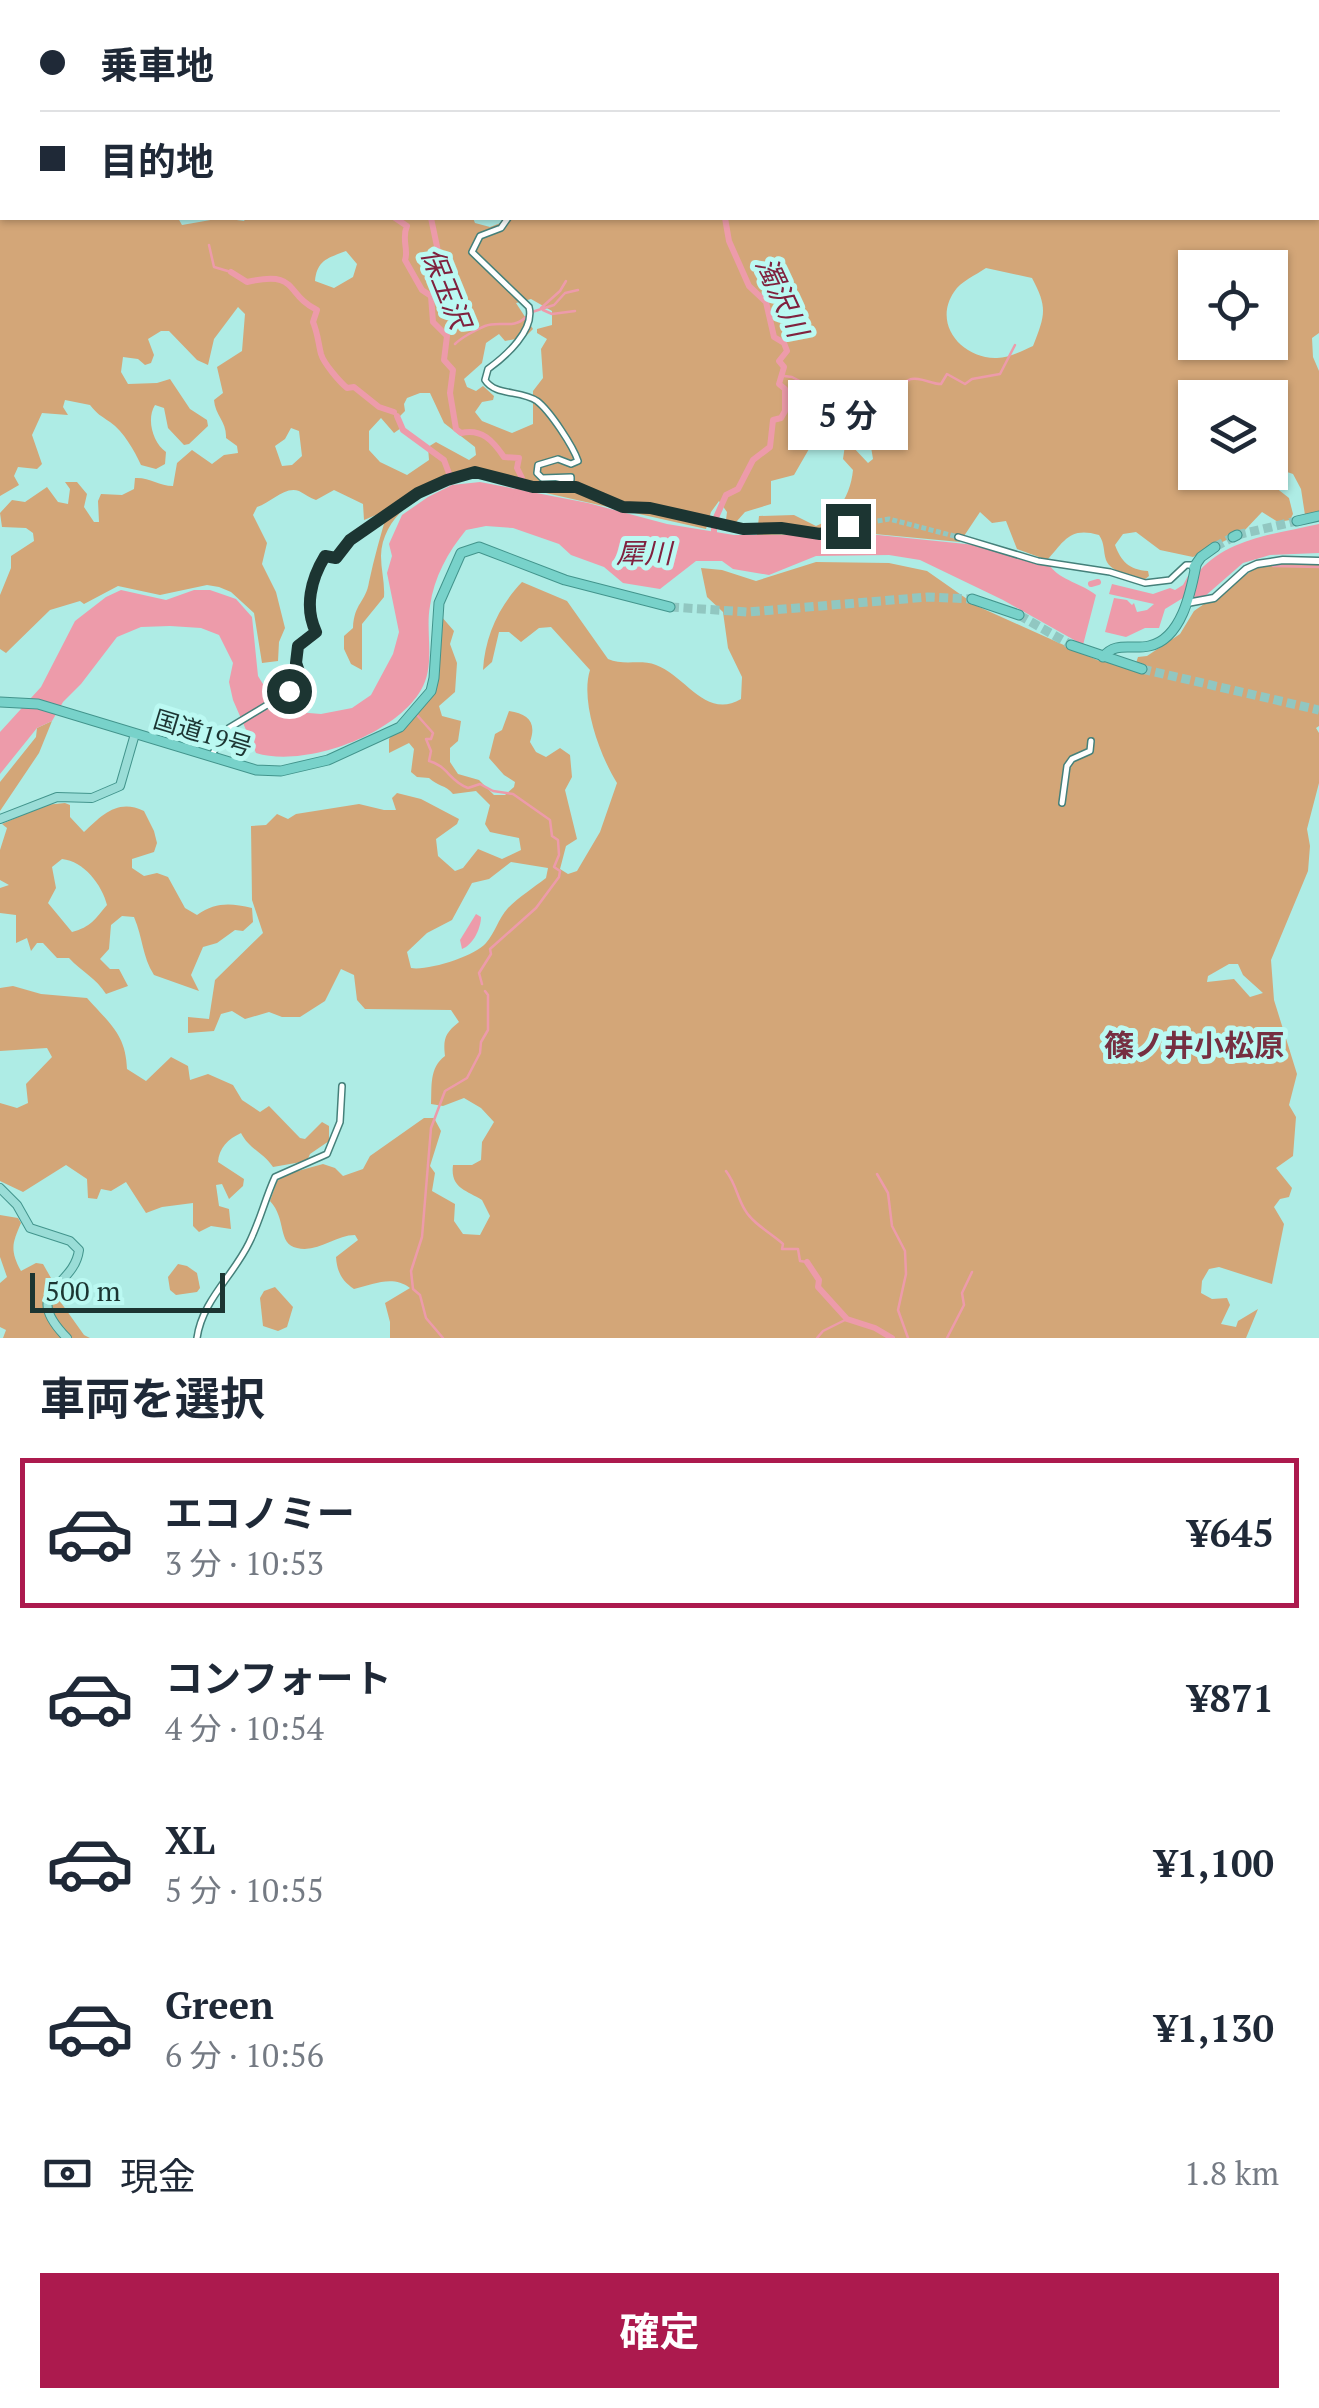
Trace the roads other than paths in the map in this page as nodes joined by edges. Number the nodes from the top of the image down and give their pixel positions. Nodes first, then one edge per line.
1 (506, 220) edge
2 (533, 487) junction
3 (1319, 516) edge
4 (1297, 521) tunnel mouth
5 (848, 526) tunnel mouth
6 (958, 537) tunnel mouth
7 (1215, 548) tunnel mouth
8 (1319, 561) edge
9 (1194, 568) junction
10 (972, 599) tunnel mouth
11 (1187, 601) junction
12 (670, 607) tunnel mouth
13 (1020, 615) tunnel mouth
14 (1070, 645) tunnel mouth
15 (1103, 657) junction
16 (1142, 669) tunnel mouth
17 (0, 702) edge
18 (135, 734) junction
19 (1091, 741) dead end
20 (211, 756) junction
21 (1062, 802) dead end
22 (0, 819) edge
23 (342, 1086) dead end
24 (0, 1188) edge
25 (68, 1338) edge
26 (196, 1338) edge

1 - 2 street
2 - 5 street
2 - 20 street
3 - 4 highway
6 - 9 street
7 - 9 highway
8 - 11 main road
9 - 11 highway
10 - 13 highway
11 - 15 highway
12 - 20 highway, 国道19号
14 - 15 highway
15 - 16 highway
17 - 18 highway, 国道19号
18 - 20 highway, 国道19号
18 - 22 main road
19 - 21 street
23 - 26 street
24 - 25 main road

